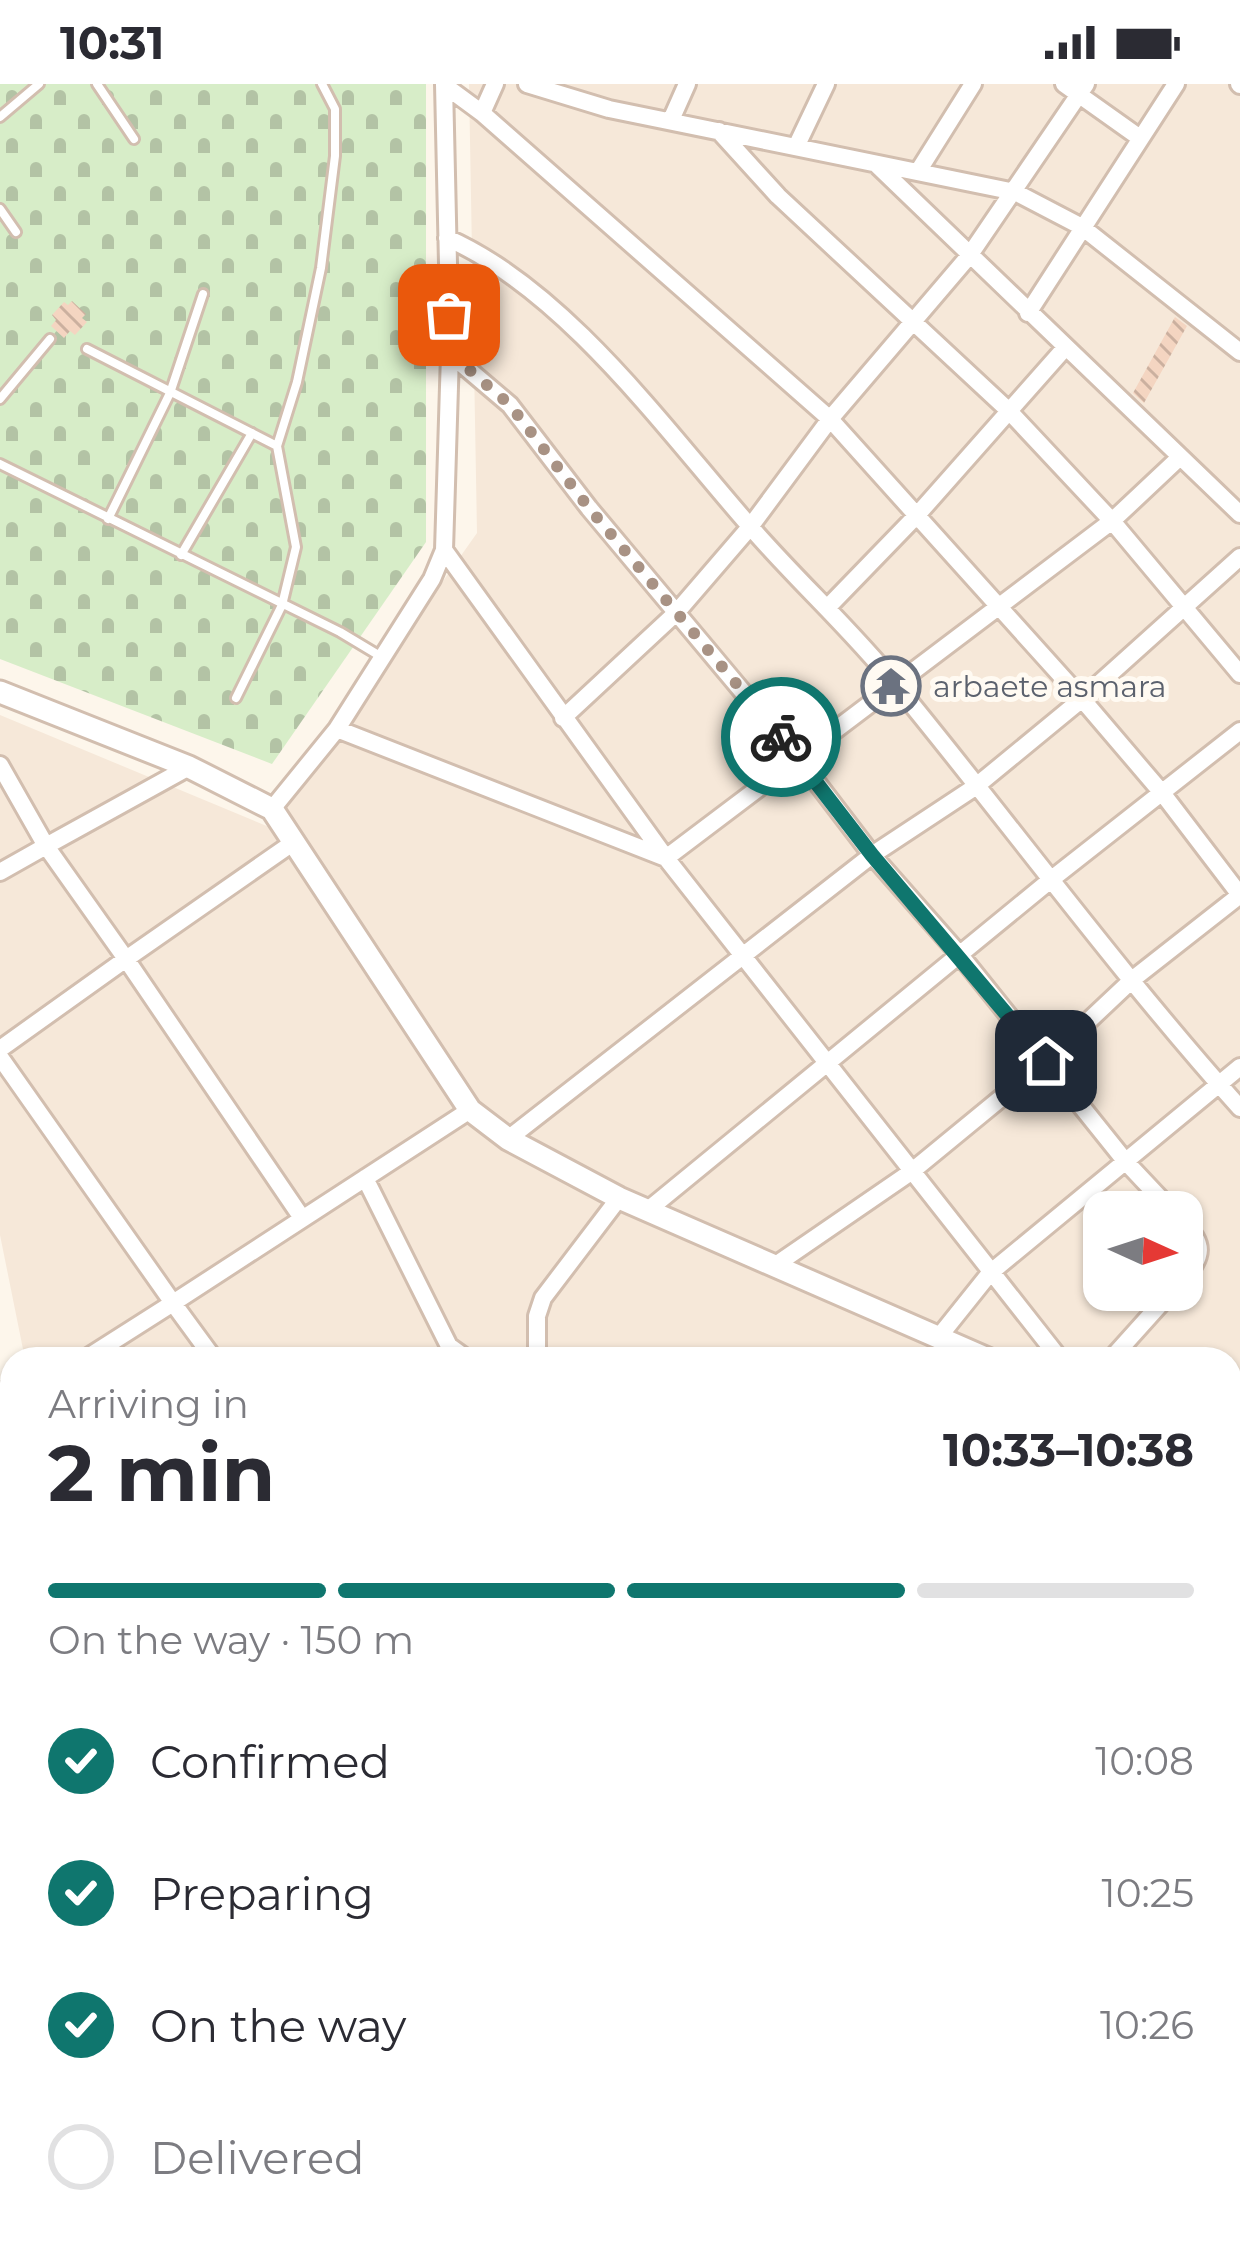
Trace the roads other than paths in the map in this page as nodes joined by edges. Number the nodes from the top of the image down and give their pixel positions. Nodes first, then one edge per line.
1 (40, 84) edge
2 (97, 84) edge
3 (322, 84) edge
4 (494, 84) edge
5 (527, 84) edge
6 (687, 84) edge
7 (826, 84) edge
8 (1176, 84) edge
9 (444, 85) edge
10 (964, 87) edge
11 (1076, 88) edge
12 (574, 91) edge
13 (482, 113) junction
14 (0, 117) edge
15 (671, 120) junction
16 (718, 130) junction
17 (1140, 138) junction
18 (134, 139) dead end
19 (796, 147) junction
20 (876, 164) junction
21 (920, 170) junction
22 (1015, 192) junction
23 (0, 209) edge
24 (1082, 227) junction
25 (16, 232) dead end
26 (447, 238) junction
27 (969, 256) junction
28 (203, 294) dead end
29 (1028, 313) junction
30 (915, 323) junction
31 (50, 338) dead end
32 (87, 349) dead end
33 (1064, 349) junction
34 (1240, 352) edge
35 (451, 354) junction
36 (170, 392) junction
37 (0, 399) edge
38 (1008, 410) junction
39 (830, 419) junction
40 (252, 433) junction
41 (277, 446) junction
42 (1179, 458) junction
43 (0, 464) edge
44 (918, 514) junction
45 (1240, 514) edge
46 (108, 518) junction
47 (1112, 521) junction
48 (750, 527) junction
49 (444, 550) junction
50 (181, 555) junction
51 (1240, 557) edge
52 (282, 605) junction
53 (828, 607) junction
54 (1000, 608) junction
55 (1184, 609) junction
56 (676, 613) junction
57 (381, 657) junction
58 (1240, 674) edge
59 (896, 684) junction
60 (0, 692) edge
61 (236, 698) dead end
62 (1082, 699) junction
63 (563, 718) junction
64 (337, 729) junction
65 (1240, 731) edge
66 (798, 758) junction
67 (0, 765) edge
68 (188, 767) junction
69 (975, 787) junction
70 (1162, 794) junction
71 (272, 809) junction
72 (294, 842) junction
73 (46, 846) junction
74 (872, 855) junction
75 (667, 858) junction
76 (0, 872) edge
77 (1053, 878) junction
78 (743, 953) junction
79 (960, 955) junction
80 (126, 958) junction
81 (1133, 979) junction
82 (0, 1053) edge
83 (1046, 1061) junction
84 (830, 1063) junction
85 (1240, 1067) edge
86 (1219, 1085) junction
87 (1240, 1108) edge
88 (470, 1110) junction
89 (508, 1139) junction
90 (1126, 1162) junction
91 (911, 1172) junction
92 (365, 1178) junction
93 (1154, 1191) edge
94 (619, 1198) junction
95 (648, 1210) junction
96 (302, 1218) junction
97 (777, 1264) junction
98 (990, 1273) junction
99 (173, 1303) junction
100 (1154, 1311) edge
101 (938, 1337) junction
102 (104, 1347) edge
103 (205, 1347) edge
104 (450, 1347) edge
105 (537, 1347) edge
106 (961, 1347) edge
107 (1050, 1347) edge
108 (1122, 1347) edge

1 - 14 lane
2 - 18 lane
3 - 41 lane
4 - 13 street
5 - 12 street
6 - 15 street
7 - 19 street
8 - 17 street
9 - 13 street
9 - 26 street
10 - 21 street
11 - 17 street
11 - 22 street
12 - 15 street
13 - 39 street
15 - 16 street
16 - 19 street
16 - 30 street
17 - 24 street
19 - 20 street
20 - 21 street
20 - 27 street
21 - 22 street
22 - 24 street
22 - 27 street
23 - 25 lane
24 - 29 street
24 - 34 street
26 - 35 street
26 - 48 street
27 - 29 street
27 - 30 street
28 - 36 lane
29 - 33 street
30 - 38 street
30 - 39 street
31 - 37 lane
32 - 36 lane
33 - 38 street
33 - 42 street
35 - 49 street
35 - 56 street
36 - 40 lane
36 - 46 lane
38 - 44 street
38 - 47 street
39 - 44 street
39 - 48 street
40 - 41 lane
40 - 50 lane
41 - 52 lane
42 - 45 street
42 - 47 street
43 - 46 lane
44 - 53 street
44 - 54 street
46 - 50 lane
47 - 54 street
47 - 55 street
48 - 53 street
48 - 56 street
49 - 57 street
49 - 63 street
50 - 52 lane
51 - 55 street
52 - 57 lane
52 - 61 lane
53 - 59 street
54 - 59 street
54 - 62 street
55 - 58 street
55 - 62 street
56 - 63 street
56 - 66 street
57 - 64 street
59 - 66 street
59 - 69 street
60 - 68 street
62 - 69 street
62 - 70 street
63 - 75 street
64 - 71 street
64 - 75 street
65 - 70 street
66 - 74 street
66 - 75 street
67 - 73 street
68 - 71 street
68 - 73 street
69 - 74 street
69 - 77 street
70 - 77 street
70 - 81 street
71 - 72 street
72 - 80 street
72 - 88 street
73 - 76 street
73 - 80 street
74 - 78 street
74 - 79 street
75 - 78 street
77 - 79 street
77 - 81 street
78 - 84 street
78 - 89 street
79 - 83 street
79 - 84 street
80 - 82 street
80 - 96 street
81 - 83 street
81 - 86 street
82 - 99 street
83 - 90 street
83 - 91 street
84 - 91 street
84 - 95 street
85 - 86 street
86 - 87 street
86 - 90 street
88 - 89 street
88 - 92 street
89 - 94 street
90 - 93 street
90 - 98 street
91 - 97 street
91 - 98 street
92 - 96 street
92 - 104 street
94 - 95 street
94 - 105 street
95 - 97 street
96 - 99 street
97 - 101 street
98 - 101 street
98 - 107 street
99 - 102 street
99 - 103 street
100 - 108 street
101 - 106 street

